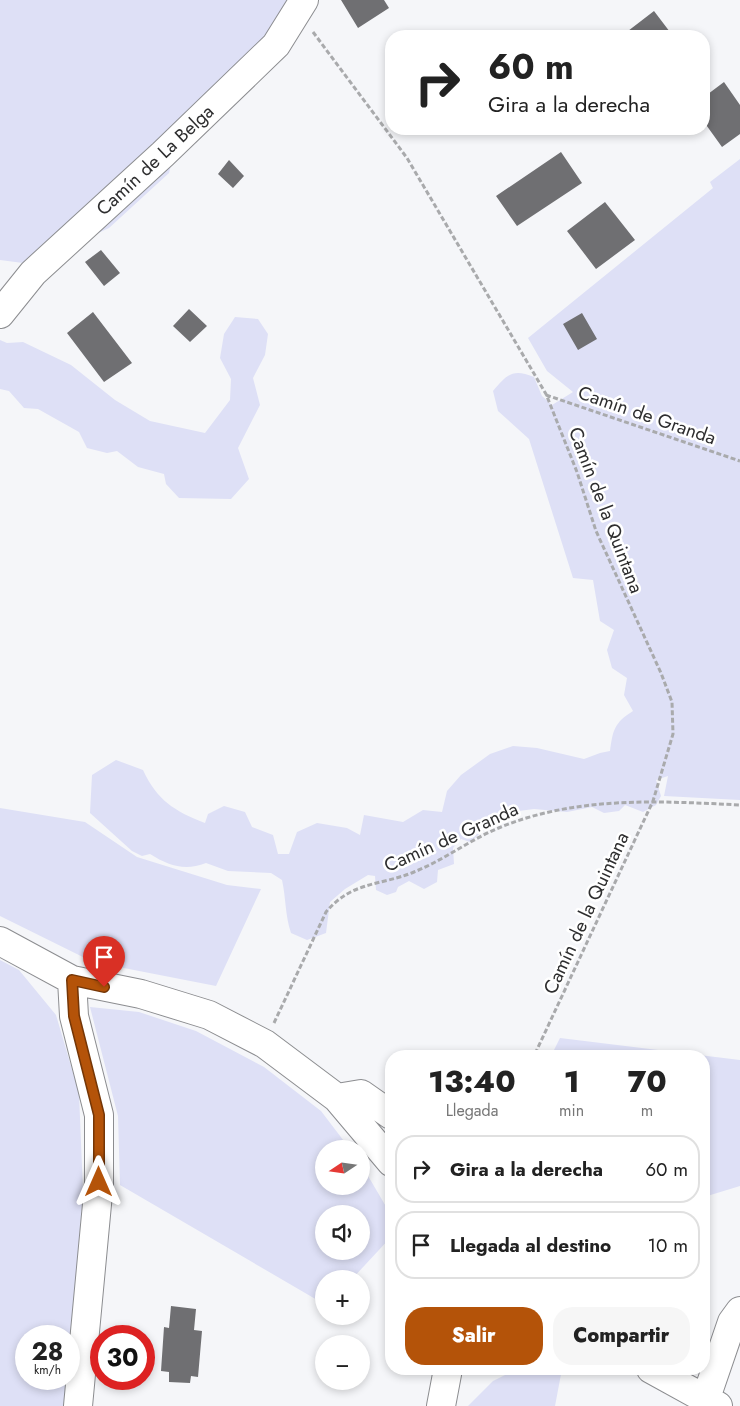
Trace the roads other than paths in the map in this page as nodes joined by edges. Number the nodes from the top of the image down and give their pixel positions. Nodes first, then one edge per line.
1 (301, 6) edge
2 (0, 314) edge
3 (0, 941) edge
4 (72, 980) junction
5 (337, 1098) junction
6 (385, 1111) edge
7 (385, 1155) edge
8 (736, 1327) edge
9 (447, 1375) edge
10 (662, 1375) edge
11 (712, 1402) edge
12 (78, 1406) edge
13 (441, 1406) edge

1 - 2 street, Camín de La Belga
3 - 4 street
4 - 5 street
4 - 12 street
5 - 6 street
5 - 7 street
8 - 11 street
9 - 13 street
10 - 11 street

